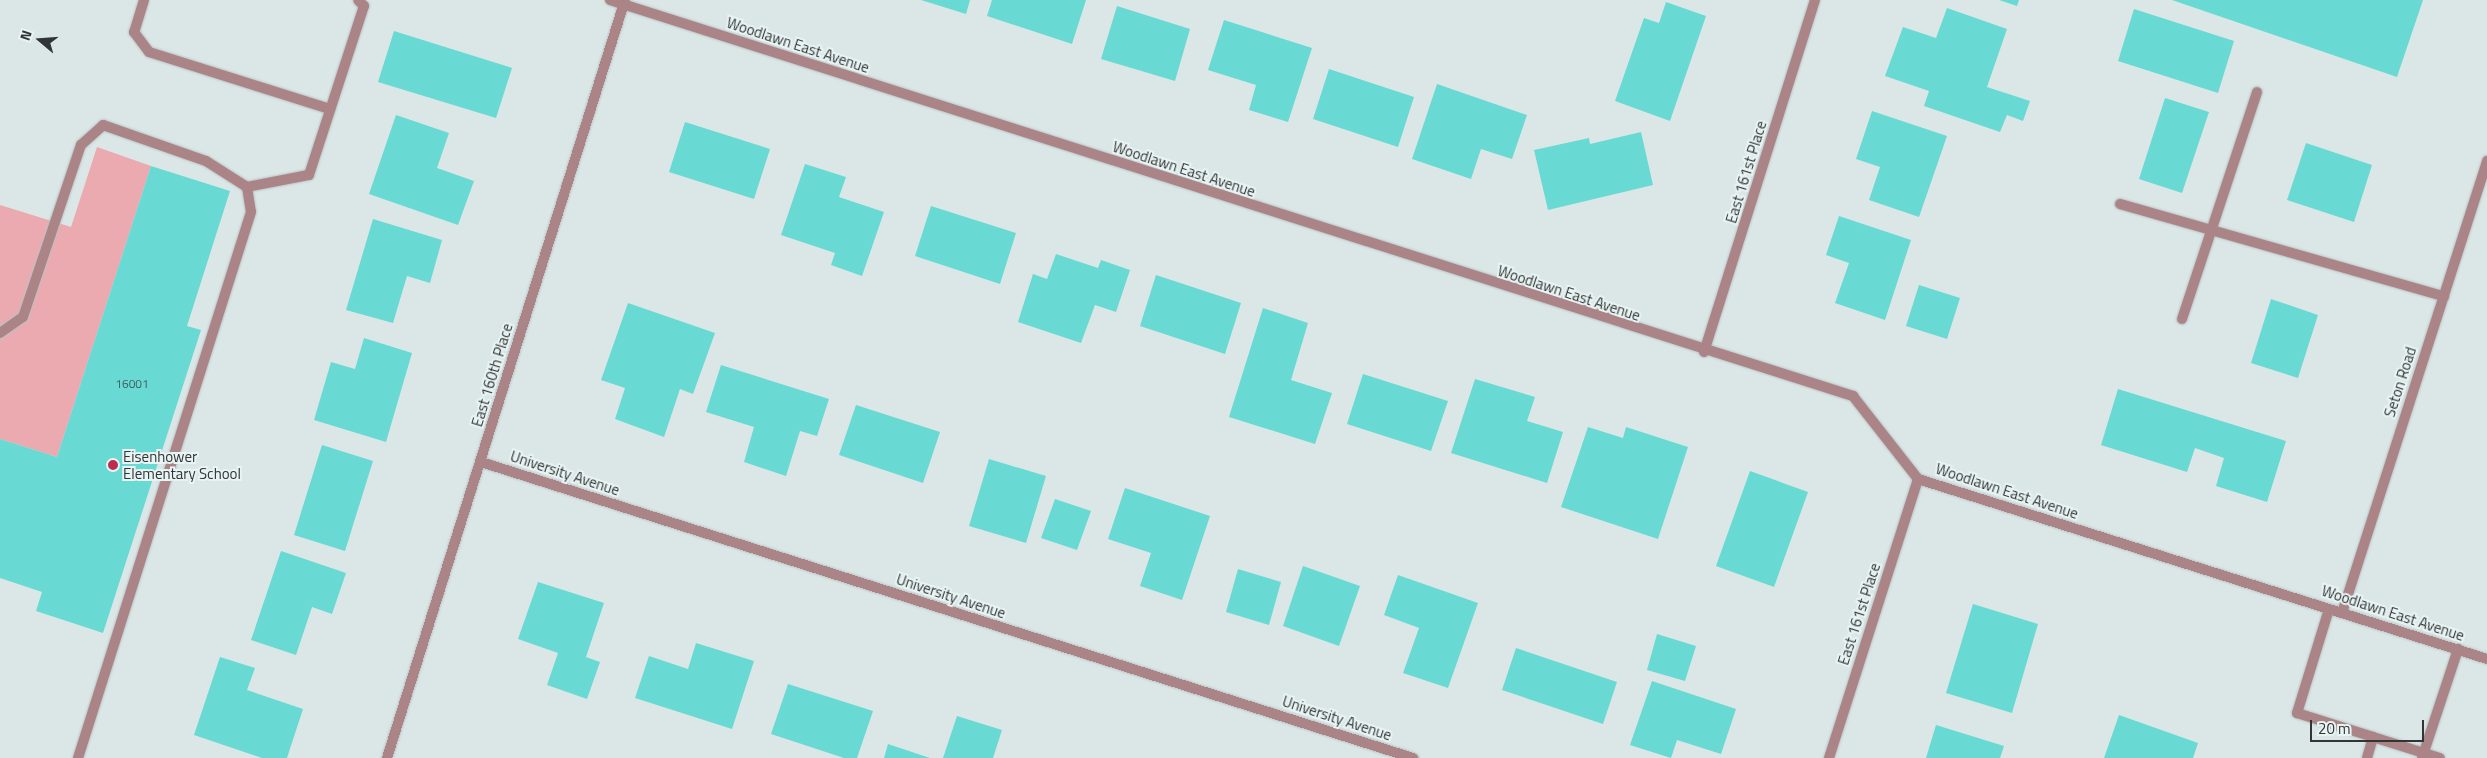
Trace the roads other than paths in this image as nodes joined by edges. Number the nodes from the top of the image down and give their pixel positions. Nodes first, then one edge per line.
1 (144, 0) edge
2 (358, 0) edge
3 (610, 0) edge
4 (1815, 0) edge
5 (625, 2) edge
6 (2257, 92) dead end
7 (330, 109) junction
8 (2487, 161) edge
9 (247, 187) junction
10 (2120, 204) dead end
11 (2214, 230) junction
12 (2444, 296) junction
13 (2182, 319) dead end
14 (0, 333) edge
15 (1704, 352) junction
16 (481, 462) junction
17 (1918, 479) junction
18 (2329, 609) junction
19 (2342, 613) junction
20 (2458, 650) junction
21 (2487, 659) edge
22 (2373, 737) junction
23 (2423, 756) edge
24 (78, 758) edge
25 (387, 758) edge
26 (1413, 758) edge
27 (1829, 758) edge
28 (2367, 758) edge
29 (2440, 758) edge

1 - 7 street
2 - 7 street
3 - 5 street, Woodlawn East Avenue
4 - 15 street, East 161st Place
5 - 15 street, Woodlawn East Avenue
5 - 16 street, East 160th Place
6 - 11 street
7 - 9 street
8 - 12 street, Seton Road
9 - 14 street
9 - 24 street
10 - 11 street
11 - 12 street
11 - 13 street
12 - 19 street, Seton Road
15 - 17 street, Woodlawn East Avenue
16 - 25 street, East 160th Place
16 - 26 street, University Avenue
17 - 18 street, Woodlawn East Avenue
17 - 27 street, East 161st Place
18 - 19 street, Woodlawn East Avenue
18 - 22 street
19 - 20 street, Woodlawn East Avenue
20 - 21 street, Woodlawn East Avenue
20 - 23 street
22 - 23 street
22 - 28 street
23 - 29 street

